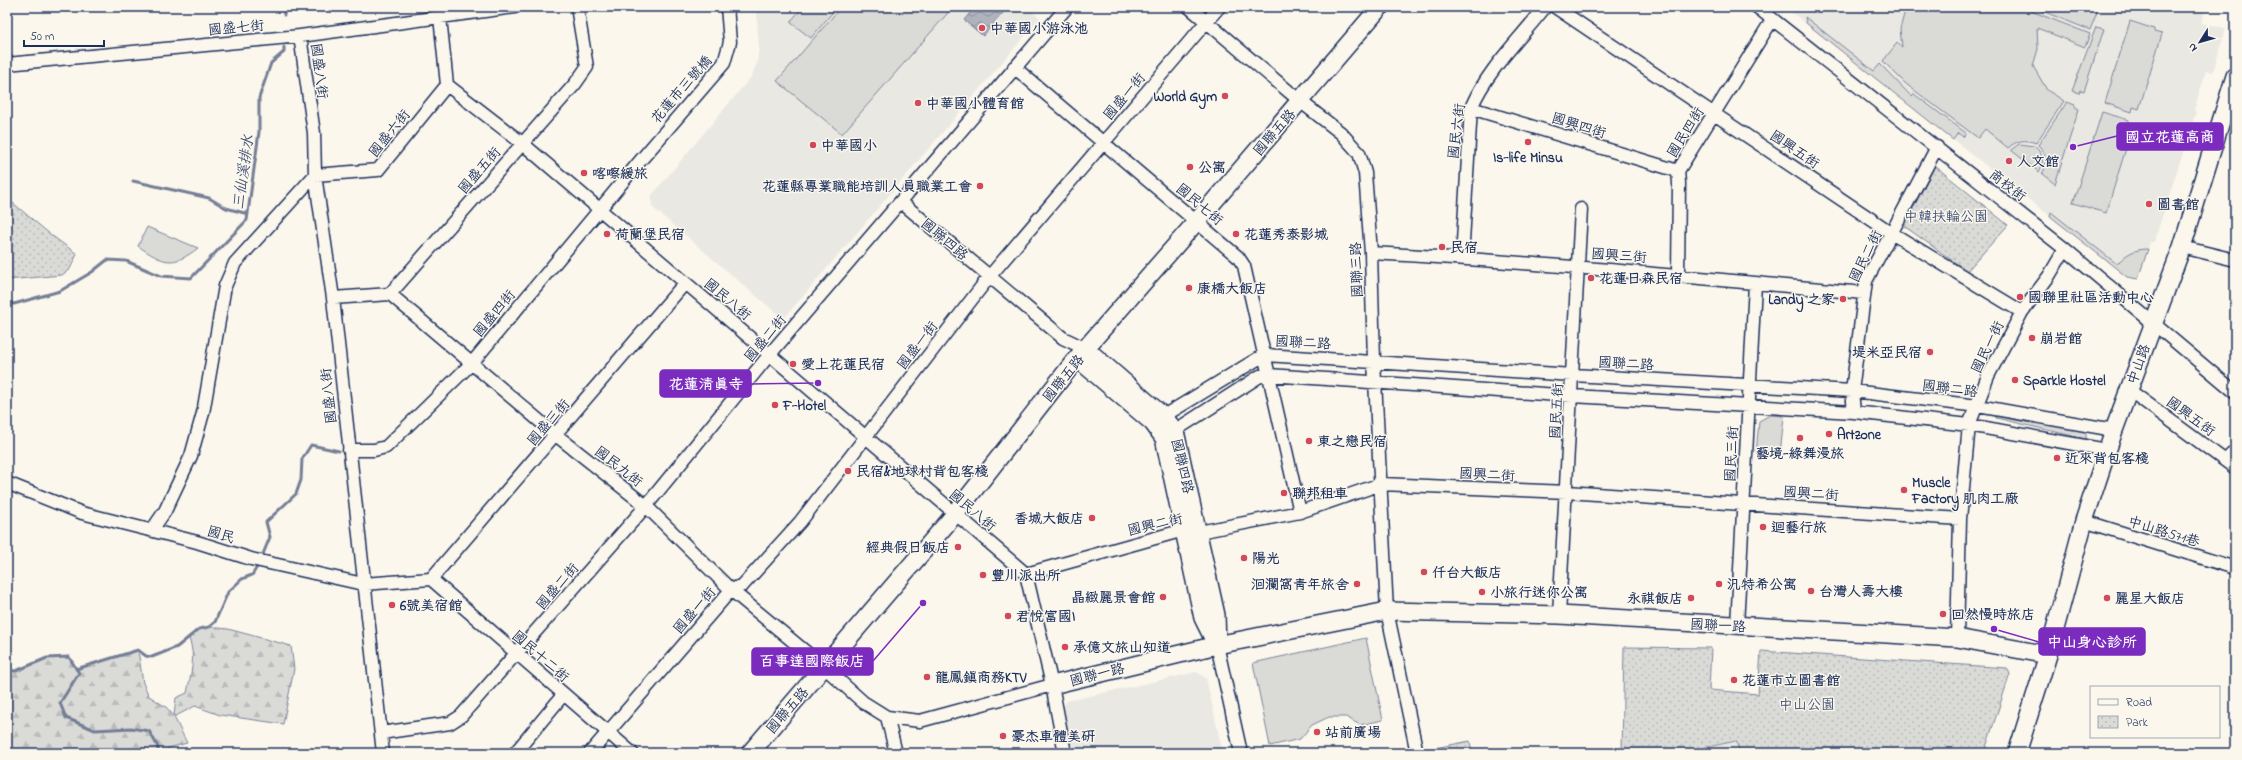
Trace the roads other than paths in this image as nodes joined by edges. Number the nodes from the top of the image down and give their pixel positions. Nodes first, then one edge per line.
1 (515, 7) edge
2 (577, 7) edge
3 (727, 7) edge
4 (1066, 7) edge
5 (1189, 7) edge
6 (1219, 7) edge
7 (1380, 7) edge
8 (1545, 7) edge
9 (1555, 7) edge
10 (1757, 7) edge
11 (440, 17) junction
12 (1772, 20) junction
13 (1206, 22) junction
14 (300, 36) junction
15 (7, 64) edge
16 (1014, 67) junction
17 (2235, 76) edge
18 (447, 85) junction
19 (1300, 101) junction
20 (1471, 108) junction
21 (1714, 112) junction
22 (1104, 143) junction
23 (522, 144) junction
24 (1937, 148) junction
25 (640, 160) joint
26 (1678, 171) junction
27 (316, 175) junction
28 (901, 202) junction
29 (599, 209) junction
30 (1581, 209) dead end
31 (1197, 221) junction
32 (1893, 234) junction
33 (2182, 247) junction
34 (2065, 249) junction
35 (1371, 253) junction
36 (1462, 258) junction
37 (2235, 260) edge
38 (1579, 267) junction
39 (1678, 275) junction
40 (989, 277) junction
41 (685, 283) junction
42 (1755, 284) junction
43 (1863, 293) junction
44 (390, 294) junction
45 (334, 298) junction
46 (2022, 312) junction
47 (2153, 324) junction
48 (1082, 353) junction
49 (770, 354) junction
50 (1264, 355) junction
51 (1374, 361) junction
52 (472, 362) junction
53 (1269, 375) junction
54 (1573, 375) junction
55 (1376, 381) junction
56 (1750, 384) junction
57 (2129, 390) junction
58 (1852, 391) junction
59 (2235, 392) edge
60 (1572, 396) junction
61 (1748, 405) junction
62 (1978, 406) junction
63 (1854, 412) junction
64 (1158, 420) junction
65 (1969, 425) junction
66 (2114, 430) junction
67 (556, 435) junction
68 (1170, 435) junction
69 (864, 438) junction
70 (348, 450) junction
71 (2107, 450) junction
72 (2235, 450) edge
73 (2230, 464) edge
74 (7, 483) edge
75 (1381, 484) junction
76 (1567, 492) junction
77 (1744, 504) junction
78 (646, 506) junction
79 (1300, 512) junction
80 (956, 514) junction
81 (1960, 520) junction
82 (2084, 522) junction
83 (152, 530) junction
84 (1192, 531) junction
85 (2235, 568) edge
86 (1026, 574) junction
87 (432, 579) junction
88 (363, 584) junction
89 (732, 590) junction
90 (1387, 611) junction
91 (1559, 615) junction
92 (1737, 626) junction
93 (1957, 638) junction
94 (1217, 645) junction
95 (2048, 654) junction
96 (517, 655) junction
97 (824, 667) junction
98 (1052, 685) junction
99 (563, 695) junction
100 (887, 717) junction
101 (608, 732) junction
102 (381, 733) junction
103 (383, 753) edge
104 (515, 753) edge
105 (590, 753) edge
106 (632, 753) edge
107 (750, 753) edge
108 (896, 753) edge
109 (1065, 753) edge
110 (1241, 753) edge
111 (1417, 753) edge
112 (2017, 753) edge

1 - 11 street, 國盛七街
2 - 23 street, 國盛五街
3 - 25 street, 花蓮市三號橋
4 - 16 street, 國盛二街
5 - 13 street, 國聯三路
6 - 13 street, 國盛一街
7 - 19 street, 國聯五路
8 - 20 street, 國民六街
9 - 21 street, 國興五街
10 - 12 street, 商校街
11 - 14 street, 國盛七街
11 - 18 street
12 - 21 street, 國民四街
12 - 24 street, 商校街
13 - 19 street, 國聯三路
13 - 22 street, 國盛一街
14 - 15 street, 國盛七街
14 - 27 street, 國盛八街
16 - 22 street, 國民七街
16 - 28 street, 國盛二街
17 - 33 street, 中山路
18 - 23 street, 國民八街
18 - 27 street, 國盛六街
19 - 31 street, 國聯五路
19 - 35 street, 國聯三路
20 - 26 street, 國興四街
20 - 36 street, 國民六街
21 - 26 street, 國民四街
21 - 32 street, 國興五街
22 - 31 street, 國民七街
22 - 40 street, 國盛一街
23 - 29 street, 國民八街
23 - 44 street, 國盛五街
24 - 32 street, 國民二街
24 - 34 street, 商校街
25 - 29 street, 國盛四街
26 - 39 street, 國民四街
27 - 45 street, 國盛八街
27 - 83 street
28 - 40 street, 國聯四路
28 - 49 street, 國盛二街
29 - 41 street, 國民八街
29 - 52 street, 國盛四街
30 - 38 street, 國民五街
31 - 48 street, 國聯五路
31 - 50 street, 國民七街
32 - 43 street, 國民二街
32 - 46 street, 國興五街
33 - 37 street
33 - 47 street, 中山路
34 - 46 street, 國民一街
34 - 47 street, 商校街
35 - 36 street, 國興三街
35 - 51 street, 國聯三路
36 - 38 street, 國興三街
38 - 39 street, 國興三街
38 - 54 street, 國民五街
39 - 42 street, 國興三街
40 - 48 street, 國聯四路
40 - 69 street, 國盛一街
41 - 49 street, 國民八街
41 - 67 street, 國盛三街
42 - 43 street, 國興三街
42 - 56 street, 國民三街
43 - 58 street, 國民二街
44 - 45 street
44 - 52 street, 國民九街
45 - 70 street, 國盛八街
46 - 62 street, 國民一街
47 - 57 street, 中山路
47 - 59 street, 商校街
48 - 64 street, 國聯四路
48 - 80 street, 國聯五路
49 - 69 street, 國民八街
49 - 78 street, 國盛二街
50 - 51 street, 國聯二路
50 - 53 street, 國民七街
50 - 64 street, 國聯二路
51 - 54 street, 國聯二路
51 - 55 street, 國聯三路
52 - 67 street, 國民九街
52 - 70 street, 國盛四街
53 - 55 street
53 - 68 street
53 - 79 street, 國民七街
54 - 56 street, 國聯二路
54 - 60 street, 國民五街
55 - 60 street
55 - 75 street, 國聯三路
56 - 58 street, 國聯二路
56 - 61 street, 國民三街
57 - 66 street, 中山路
57 - 73 street, 國興五街
58 - 62 street, 國聯二路
58 - 63 street, 國民二街
60 - 61 street
60 - 76 street, 國民五街
61 - 63 street
61 - 77 street, 國民三街
62 - 65 street, 國民一街
62 - 66 street, 國聯二路
63 - 65 street
64 - 68 street, 國聯四路
65 - 71 street
65 - 81 street, 國民一街
66 - 71 street, 中山路
67 - 78 street, 國民九街
67 - 87 street, 國盛三街
68 - 84 street, 國聯四路
69 - 80 street, 國民八街
69 - 89 street, 國盛一街
70 - 88 street, 國盛八街
71 - 82 street, 中山路
72 - 73 street
74 - 83 street, 國民
75 - 76 street, 國興二街
75 - 79 street, 國興二街
75 - 90 street, 國聯三路
76 - 77 street, 國興二街
76 - 91 street, 國民五街
77 - 81 street, 國興二街
77 - 92 street, 國民三街
78 - 89 street, 國民九街
78 - 96 street, 國盛二街
79 - 84 street, 國興二街
80 - 86 street, 國民八街
80 - 97 street, 國聯五路
81 - 93 street, 國民一街
82 - 85 street, 中山路571巷
82 - 95 street, 中山路
83 - 88 street, 國民
84 - 86 street, 國興二街
84 - 94 street, 國聯四路
86 - 98 street
87 - 88 street, 國民
87 - 96 street, 國民十二街
88 - 102 street, 國盛八街
89 - 97 street, 國民九街
89 - 101 street, 國盛一街
90 - 91 street, 國聯一路
90 - 94 street, 國聯一路
90 - 111 street
91 - 92 street, 國聯一路
92 - 93 street, 國聯一路
93 - 95 street, 國聯一路
94 - 98 street, 國聯一路
94 - 110 street, 國聯四路
95 - 112 street, 中山路
96 - 99 street, 國民十二街
96 - 102 street, 國盛二街
97 - 100 street, 國聯一路
97 - 107 street, 國聯五路
98 - 100 street, 國聯一路
98 - 109 street
99 - 101 street, 國民十二街
99 - 104 street
100 - 108 street
101 - 105 street, 國盛一街
101 - 106 street, 國民十二街
102 - 103 street, 國盛八街

